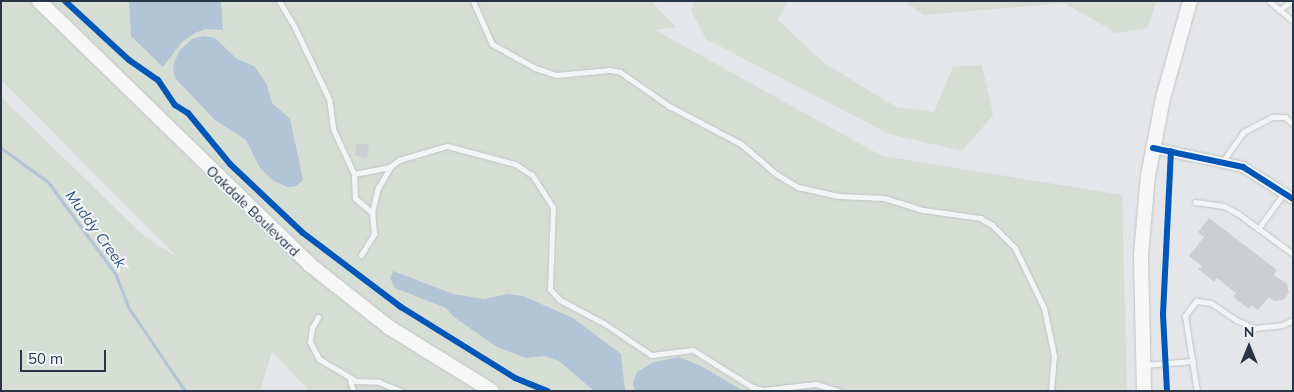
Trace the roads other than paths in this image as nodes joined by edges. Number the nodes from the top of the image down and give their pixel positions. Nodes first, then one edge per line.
1 (39, 1) edge
2 (279, 1) edge
3 (473, 1) edge
4 (1190, 1) edge
5 (1269, 1) edge
6 (1292, 1) edge
7 (1279, 10) junction
8 (1293, 22) edge
9 (1293, 124) edge
10 (1153, 148) junction
11 (1223, 161) junction
12 (390, 167) junction
13 (354, 174) junction
14 (1284, 192) junction
15 (1293, 199) edge
16 (1195, 202) dead end
17 (372, 213) junction
18 (1258, 228) junction
19 (1293, 254) edge
20 (361, 255) dead end
21 (318, 317) dead end
22 (1293, 320) edge
23 (1193, 361) junction
24 (1143, 365) junction
25 (350, 378) junction
26 (352, 391) edge
27 (400, 391) edge
28 (492, 391) edge
29 (838, 391) edge
30 (1051, 391) edge
31 (1144, 391) edge
32 (1197, 391) edge

1 - 28 main road, Oakdale Boulevard
2 - 13 lane
3 - 30 lane
4 - 10 main road
5 - 7 lane
6 - 7 lane
7 - 8 lane
9 - 11 lane
10 - 11 street
10 - 24 main road
11 - 14 street
12 - 13 lane
12 - 17 lane
12 - 29 lane
13 - 17 lane
14 - 15 street
14 - 18 lane
16 - 18 lane
17 - 20 lane
18 - 19 lane
21 - 25 lane
22 - 23 lane
23 - 24 lane
23 - 32 lane
24 - 31 main road
25 - 26 lane
25 - 27 lane

